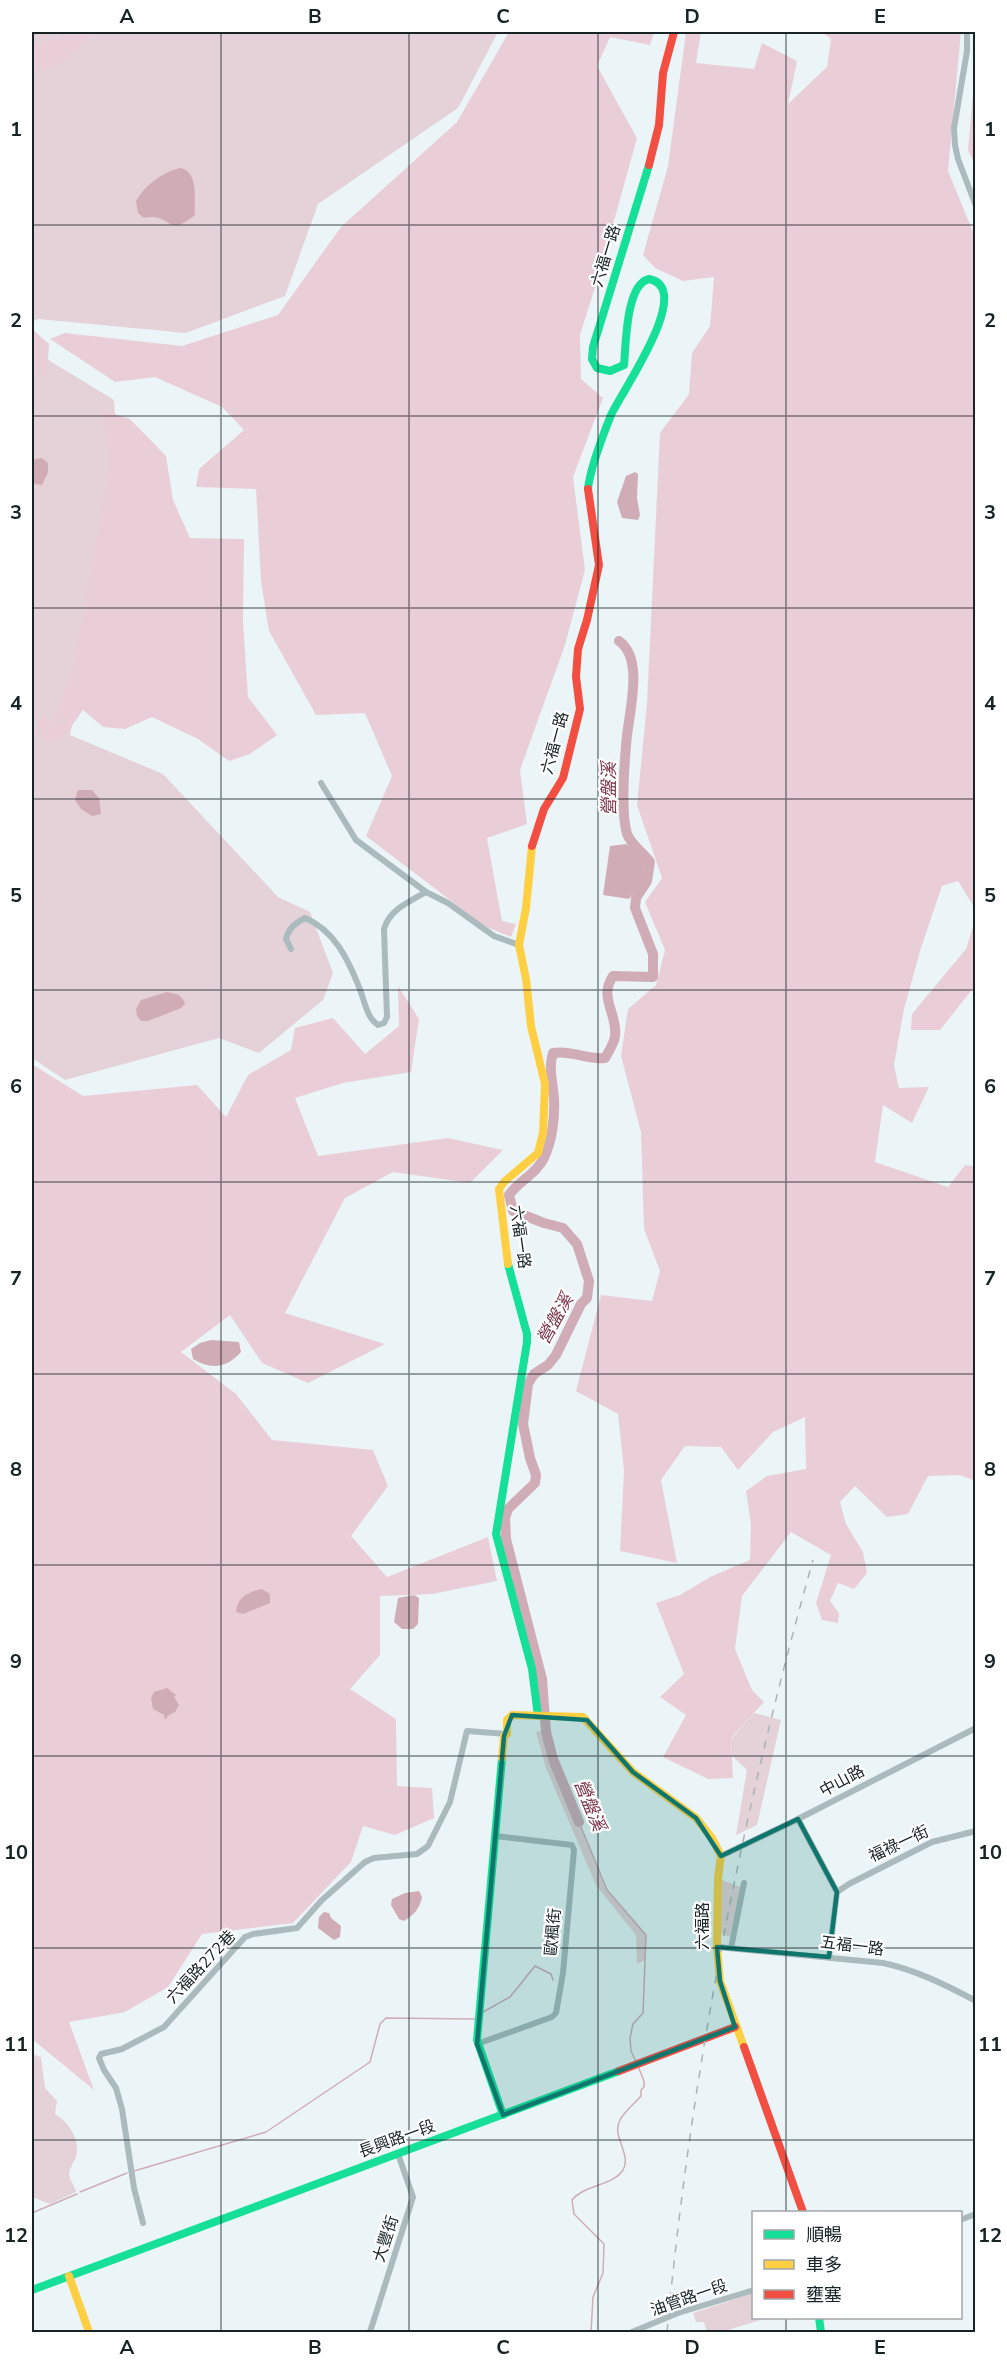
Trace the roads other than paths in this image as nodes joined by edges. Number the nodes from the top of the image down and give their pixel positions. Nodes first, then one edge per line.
1 (674, 32) edge
2 (967, 32) edge
3 (975, 206) edge
4 (321, 783) dead end
5 (426, 892) junction
6 (519, 945) junction
7 (291, 949) dead end
8 (538, 1716) junction
9 (975, 1728) edge
10 (507, 1734) junction
11 (798, 1820) junction
12 (975, 1831) edge
13 (496, 1836) junction
14 (721, 1856) junction
15 (744, 1883) dead end
16 (837, 1892) junction
17 (717, 1947) junction
18 (731, 1948) junction
19 (829, 1957) junction
20 (975, 2001) edge
21 (735, 2027) junction
22 (477, 2044) junction
23 (503, 2115) junction
24 (398, 2154) junction
25 (803, 2211) edge
26 (143, 2223) dead end
27 (69, 2276) junction
28 (32, 2290) edge
29 (752, 2290) edge
30 (89, 2332) edge
31 (370, 2332) edge
32 (632, 2332) edge

1 - 6 street, 六福一路
2 - 3 street
4 - 5 street
5 - 6 street
5 - 7 street
6 - 8 street, 六福一路
8 - 10 street
8 - 14 street
9 - 11 street, 中山路
10 - 13 street
10 - 26 street, 六福路272巷
11 - 14 street, 中山路
11 - 16 street
12 - 16 street, 福祿一街
13 - 22 street
13 - 22 street, 歐楓街
14 - 17 street, 六福路
15 - 18 street
16 - 19 street
17 - 18 street, 五福一路
17 - 21 street, 六福路
18 - 19 street, 五福一路
19 - 20 street, 五福一路
21 - 23 street, 長興路一段
21 - 25 street, 六福路
22 - 23 street
23 - 24 street, 長興路一段
24 - 27 street, 長興路一段
24 - 31 street, 大豐街
27 - 28 street, 長興路一段
27 - 30 street
29 - 32 street, 油管路一段

